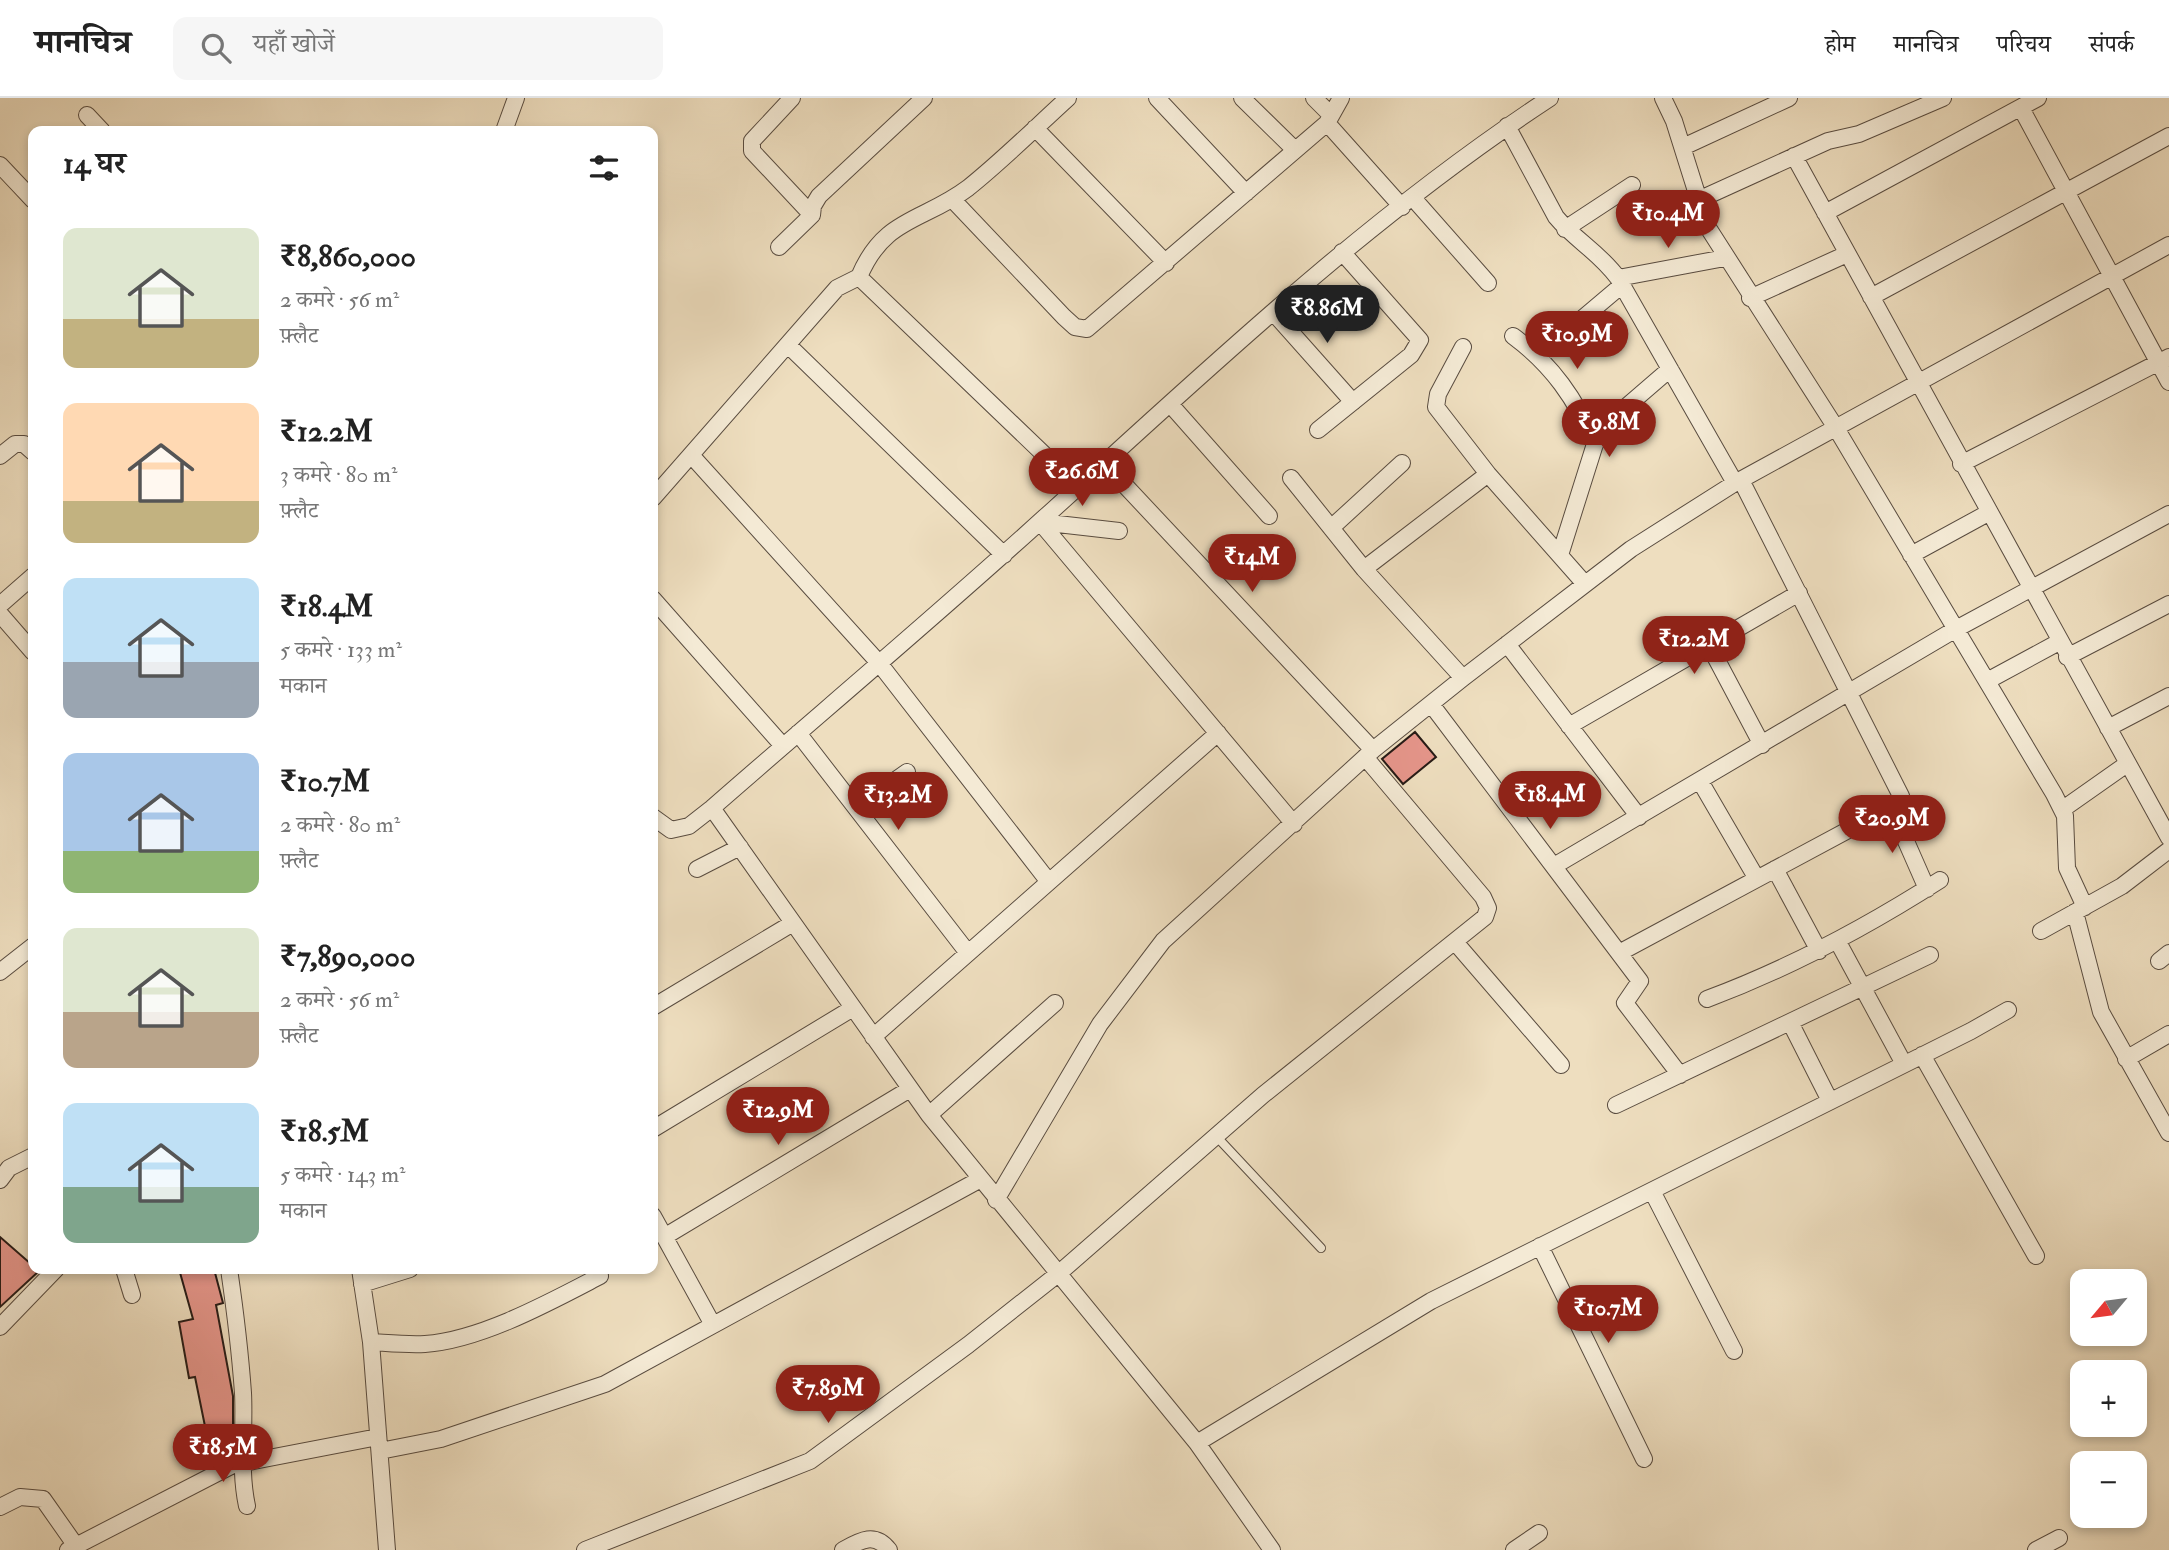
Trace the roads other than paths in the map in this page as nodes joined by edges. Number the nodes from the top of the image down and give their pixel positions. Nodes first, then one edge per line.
1 (516, 98) edge
2 (792, 98) edge
3 (924, 98) edge
4 (1068, 98) edge
5 (1157, 98) edge
6 (1242, 98) edge
7 (1314, 98) edge
8 (1341, 98) edge
9 (1550, 98) edge
10 (1663, 98) edge
11 (1789, 98) edge
12 (1943, 98) edge
13 (2038, 98) edge
14 (2021, 108) junction
15 (87, 115) dead end
16 (1329, 119) junction
17 (97, 126) edge
18 (506, 126) edge
19 (1507, 126) junction
20 (1035, 128) junction
21 (2169, 135) edge
22 (1683, 147) junction
23 (1295, 150) junction
24 (1794, 156) junction
25 (0, 165) edge
26 (1632, 185) dead end
27 (2065, 190) junction
28 (1246, 194) junction
29 (28, 195) edge
30 (952, 199) junction
31 (1696, 201) junction
32 (1407, 202) junction
33 (1825, 213) junction
34 (812, 215) junction
35 (1566, 229) junction
36 (2169, 245) edge
37 (779, 247) dead end
38 (1342, 252) junction
39 (1847, 254) junction
40 (1725, 258) junction
41 (1166, 263) junction
42 (2113, 276) junction
43 (859, 278) junction
44 (1620, 282) junction
45 (1488, 283) dead end
46 (1750, 298) junction
47 (1871, 298) junction
48 (1273, 312) junction
49 (1513, 336) dead end
50 (788, 345) junction
51 (1463, 347) dead end
52 (1538, 356) junction
53 (2164, 360) edge
54 (1670, 369) junction
55 (2169, 382) edge
56 (1918, 383) junction
57 (1353, 402) junction
58 (1170, 404) junction
59 (1836, 428) junction
60 (1318, 430) dead end
61 (1595, 444) junction
62 (28, 448) edge
63 (691, 455) junction
64 (0, 456) edge
65 (1104, 463) junction
66 (1402, 463) dead end
67 (1961, 464) junction
68 (1488, 474) junction
69 (1291, 478) dead end
70 (1738, 482) junction
71 (1077, 488) junction
72 (658, 492) edge
73 (1988, 513) junction
74 (2169, 514) edge
75 (1269, 516) dead end
76 (1040, 522) junction
77 (1331, 528) junction
78 (1119, 531) dead end
79 (1004, 555) junction
80 (1560, 555) junction
81 (1911, 555) junction
82 (1364, 569) junction
83 (28, 580) edge
84 (1586, 584) junction
85 (2030, 590) junction
86 (1799, 593) junction
87 (2169, 604) edge
88 (0, 605) edge
89 (658, 605) edge
90 (3, 623) edge
91 (1956, 629) junction
92 (2059, 642) junction
93 (1507, 644) junction
94 (1709, 645) junction
95 (28, 647) edge
96 (2067, 657) junction
97 (879, 663) junction
98 (1463, 678) junction
99 (1987, 681) junction
100 (1851, 693) junction
101 (2169, 696) edge
102 (1431, 704) junction
103 (1569, 726) junction
104 (2108, 729) junction
105 (798, 733) junction
106 (1218, 733) junction
107 (1762, 745) junction
108 (783, 746) junction
109 (1369, 754) junction
110 (2127, 764) junction
111 (907, 772) dead end
112 (1700, 781) junction
113 (1891, 807) junction
114 (712, 808) junction
115 (856, 808) junction
116 (2065, 816) junction
117 (1639, 817) junction
118 (658, 824) edge
119 (1294, 824) junction
120 (2169, 838) edge
121 (740, 847) junction
122 (2169, 850) edge
123 (1554, 866) junction
124 (697, 869) dead end
125 (1775, 869) junction
126 (1757, 879) junction
127 (1049, 882) junction
128 (2080, 909) junction
129 (793, 923) junction
130 (2040, 931) dead end
131 (1455, 942) junction
132 (1838, 942) junction
133 (28, 950) edge
134 (1819, 951) junction
135 (968, 953) junction
136 (1619, 953) junction
137 (1930, 955) dead end
138 (0, 972) edge
139 (1862, 987) junction
140 (1707, 999) dead end
141 (1055, 1003) dead end
142 (658, 1004) edge
143 (853, 1008) junction
144 (2008, 1010) dead end
145 (1790, 1022) junction
146 (2169, 1034) edge
147 (873, 1037) junction
148 (1922, 1055) junction
149 (2126, 1059) junction
150 (1904, 1064) junction
151 (1560, 1065) dead end
152 (1680, 1075) junction
153 (910, 1089) junction
154 (1830, 1101) junction
155 (1616, 1105) dead end
156 (929, 1115) junction
157 (658, 1126) edge
158 (2169, 1133) edge
159 (1216, 1136) junction
160 (28, 1158) edge
161 (0, 1180) edge
162 (979, 1180) junction
163 (1651, 1191) junction
164 (996, 1200) junction
165 (658, 1226) edge
166 (664, 1237) junction
167 (1540, 1246) junction
168 (1321, 1248) dead end
169 (2036, 1256) dead end
170 (51, 1274) edge
171 (126, 1274) edge
172 (230, 1274) edge
173 (1058, 1274) junction
174 (361, 1276) edge
175 (600, 1276) dead end
176 (132, 1295) dead end
177 (713, 1325) junction
178 (0, 1327) edge
179 (370, 1342) junction
180 (1734, 1351) dead end
181 (1197, 1443) junction
182 (379, 1444) junction
183 (1644, 1459) dead end
184 (245, 1462) junction
185 (247, 1506) dead end
186 (0, 1507) edge
187 (1539, 1533) dead end
188 (2059, 1538) dead end
189 (72, 1548) edge
190 (387, 1550) edge
191 (585, 1550) edge
192 (843, 1550) edge
193 (890, 1550) edge
194 (1272, 1550) edge
195 (1514, 1550) edge
196 (2036, 1550) edge

1 - 18 street
2 - 34 street
3 - 34 street
4 - 20 street
5 - 28 street
6 - 23 street
7 - 16 street
8 - 16 street
9 - 19 street
10 - 22 street
11 - 22 street
12 - 24 street
13 - 14 street
14 - 27 street
14 - 33 street
15 - 17 street
16 - 23 street
16 - 32 street
19 - 32 street
19 - 35 street
20 - 30 street
20 - 41 street
21 - 27 street
22 - 31 street
23 - 28 street
24 - 31 street
24 - 33 street
25 - 29 street
26 - 35 street
27 - 42 street
27 - 47 street
28 - 41 street
30 - 41 street
30 - 43 street
31 - 40 street
32 - 38 street
32 - 45 street
33 - 39 street
34 - 37 street
35 - 44 street
36 - 42 street
38 - 48 street
38 - 57 street
39 - 46 street
39 - 47 street
40 - 44 street
40 - 46 street
42 - 53 street
42 - 56 street
43 - 50 street
43 - 71 street
44 - 52 street
44 - 54 street
46 - 59 street
47 - 56 street
48 - 57 street
48 - 58 street
49 - 52 street
50 - 63 street
50 - 79 street
51 - 68 street
52 - 61 street
53 - 55 street
53 - 67 street
54 - 61 street
54 - 70 street
56 - 59 street
56 - 67 street
57 - 60 street
58 - 65 street
58 - 75 street
59 - 70 street
59 - 81 street
61 - 80 street
62 - 64 street
63 - 72 street
63 - 97 street
65 - 71 street
65 - 109 street
66 - 77 street
67 - 73 street
68 - 80 street
68 - 82 street
69 - 77 street
70 - 84 street
70 - 86 street
71 - 76 street
73 - 81 street
73 - 85 street
74 - 85 street
76 - 78 street
76 - 79 street
76 - 106 street
77 - 82 street
79 - 97 street
80 - 84 street
81 - 91 street
82 - 98 street
83 - 88 street
84 - 93 street
85 - 91 street
85 - 92 street
86 - 94 street
86 - 100 street
87 - 96 street
89 - 108 street
90 - 95 street
91 - 99 street
91 - 100 street
92 - 96 street
92 - 99 street
93 - 98 street
93 - 103 street
94 - 103 street
94 - 107 street
96 - 104 street
97 - 105 street
97 - 127 street
98 - 102 street
99 - 116 street
100 - 107 street
100 - 113 street
101 - 104 street
102 - 109 street
102 - 123 street
103 - 117 street
104 - 110 street
105 - 108 street
105 - 115 street
106 - 119 street
106 - 127 street
107 - 112 street
108 - 114 street
109 - 119 street
109 - 131 street
110 - 116 street
110 - 120 street
111 - 115 street
112 - 117 street
112 - 126 street
113 - 125 street
113 - 132 street
114 - 118 street
114 - 121 street
115 - 135 street
116 - 128 street
117 - 123 street
119 - 164 street
121 - 124 street
121 - 129 street
122 - 128 street
123 - 136 street
125 - 126 street
125 - 134 street
126 - 136 street
127 - 135 street
128 - 130 street
128 - 149 street
129 - 142 street
129 - 143 street
131 - 151 street
131 - 159 street
132 - 134 street
132 - 139 street
133 - 138 street
134 - 140 street
135 - 147 street
136 - 152 street
137 - 139 street
139 - 145 street
139 - 150 street
141 - 156 street
143 - 147 street
143 - 157 street
144 - 148 street
145 - 152 street
145 - 154 street
146 - 149 street
147 - 153 street
148 - 150 street
148 - 169 street
149 - 158 street
150 - 154 street
152 - 155 street
153 - 156 street
153 - 166 street
154 - 163 street
156 - 162 street
159 - 168 lane
159 - 173 street
160 - 161 street
162 - 164 street
162 - 177 street
163 - 167 street
163 - 180 street
164 - 173 street
165 - 166 street
166 - 177 street
167 - 181 street
167 - 183 street
170 - 178 street
171 - 176 street
172 - 184 street
173 - 181 street
173 - 191 street
174 - 179 street
175 - 179 street
177 - 182 street
179 - 182 street
181 - 194 street
182 - 184 street
182 - 190 street
184 - 185 street
184 - 189 street
186 - 189 street
187 - 195 street
188 - 196 street
192 - 193 street

